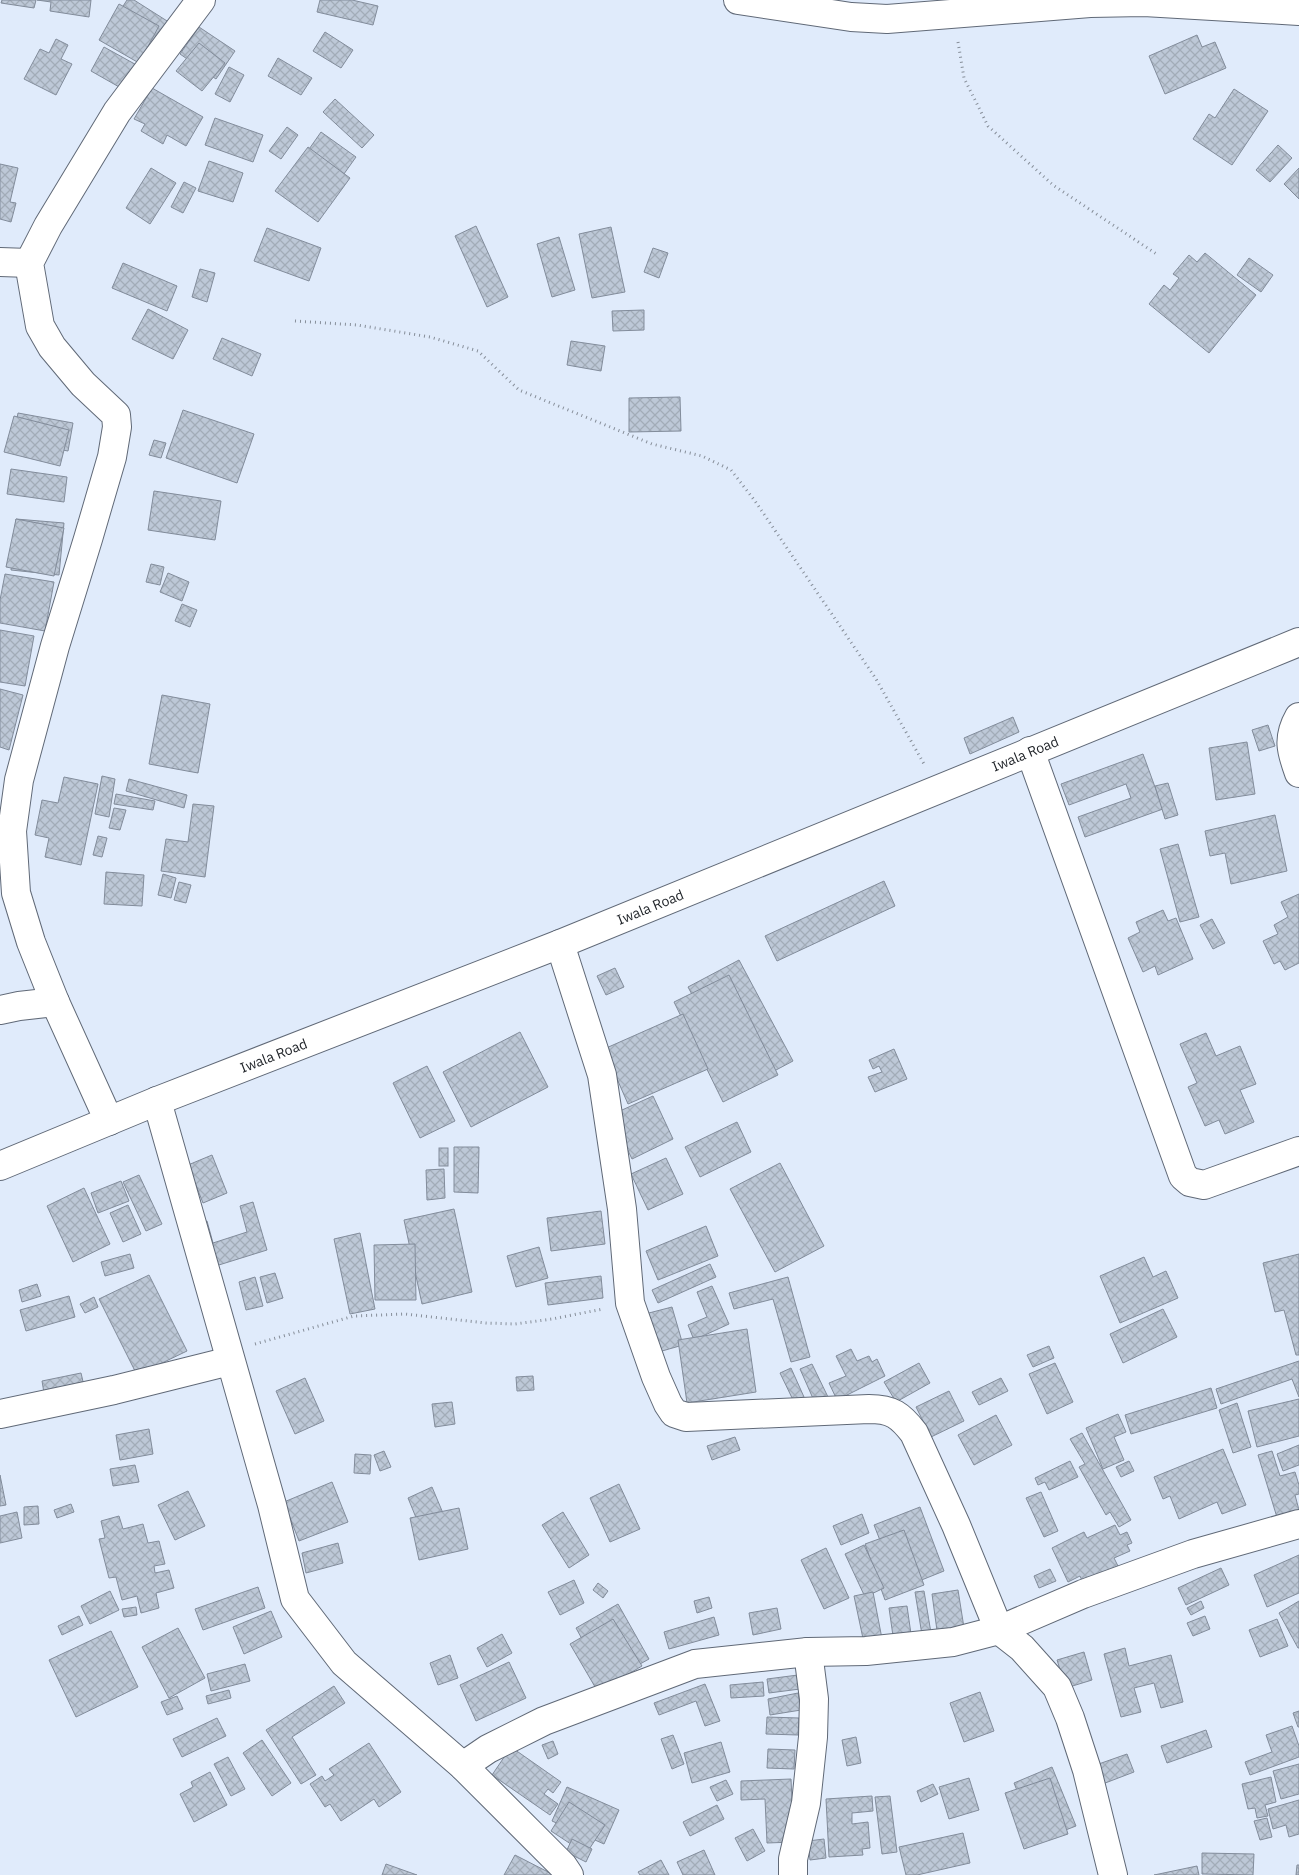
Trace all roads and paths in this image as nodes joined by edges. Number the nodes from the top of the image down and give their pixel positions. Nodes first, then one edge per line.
1 (202, 0) edge
2 (738, 0) edge
3 (1299, 11) edge
4 (954, 14) junction
5 (1158, 255) dead end
6 (0, 262) edge
7 (29, 263) junction
8 (295, 321) dead end
9 (1299, 642) edge
10 (1299, 717) edge
11 (1030, 751) junction
12 (1299, 773) edge
13 (938, 789) junction
14 (560, 944) junction
15 (55, 1002) junction
16 (0, 1010) edge
17 (157, 1101) junction
18 (109, 1121) junction
19 (1299, 1151) edge
20 (0, 1166) edge
21 (630, 1303) junction
22 (230, 1361) junction
23 (0, 1414) edge
24 (1299, 1524) edge
25 (999, 1630) junction
26 (808, 1652) junction
27 (463, 1766) junction
28 (569, 1875) edge
29 (793, 1875) edge
30 (1113, 1875) edge

1 - 7 street
2 - 4 street
3 - 4 street
4 - 5 path
6 - 7 street
7 - 15 street
8 - 13 path
9 - 11 street, Iwala Road
10 - 12 street
11 - 13 street, Iwala Road
11 - 19 street
13 - 14 street, Iwala Road
14 - 17 street, Iwala Road
14 - 21 street
15 - 16 street
15 - 18 street
17 - 18 street, Iwala Road
17 - 22 street
18 - 20 street, Iwala Road
21 - 22 path
21 - 25 street
22 - 23 street
22 - 27 street
24 - 25 street
25 - 26 street
25 - 30 street
26 - 27 street
26 - 29 street
27 - 28 street

